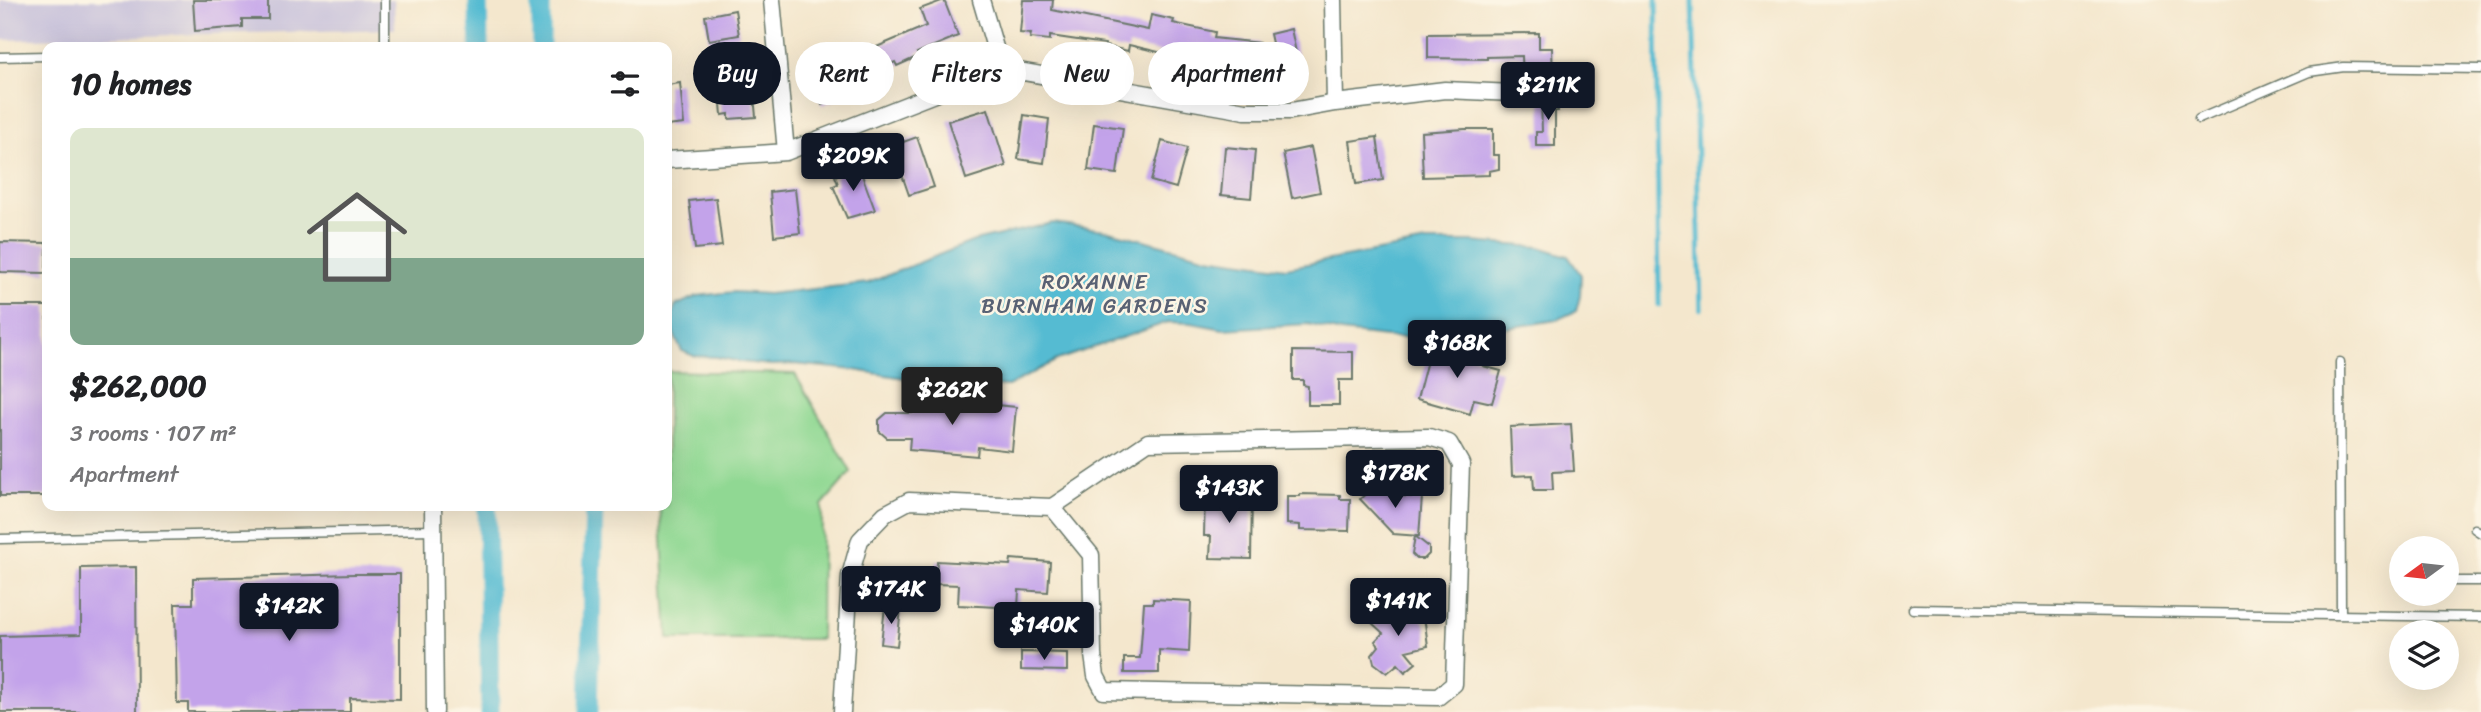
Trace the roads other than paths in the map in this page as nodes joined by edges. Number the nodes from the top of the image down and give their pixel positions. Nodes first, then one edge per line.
1 (384, 0) edge
2 (772, 0) edge
3 (981, 0) edge
4 (1334, 0) edge
5 (386, 42) edge
6 (993, 42) edge
7 (42, 56) edge
8 (0, 57) edge
9 (2481, 69) edge
10 (1026, 72) edge
11 (1514, 93) dead end
12 (1335, 103) junction
13 (908, 104) edge
14 (2199, 119) dead end
15 (786, 152) junction
16 (672, 160) edge
17 (2340, 362) dead end
18 (1052, 507) junction
19 (433, 511) edge
20 (433, 530) junction
21 (0, 539) edge
22 (2459, 581) edge
23 (2481, 581) edge
24 (1913, 609) dead end
25 (2341, 615) junction
26 (2481, 617) edge
27 (435, 712) edge
28 (842, 712) edge

1 - 5 lane
2 - 15 street
3 - 6 street
4 - 12 street
7 - 8 lane
9 - 14 lane
10 - 12 street
11 - 12 street
13 - 15 street
15 - 16 street
17 - 25 lane
18 - 18 street
18 - 28 street
19 - 20 street
20 - 21 lane
20 - 27 street
22 - 23 lane
24 - 25 lane
25 - 26 lane

